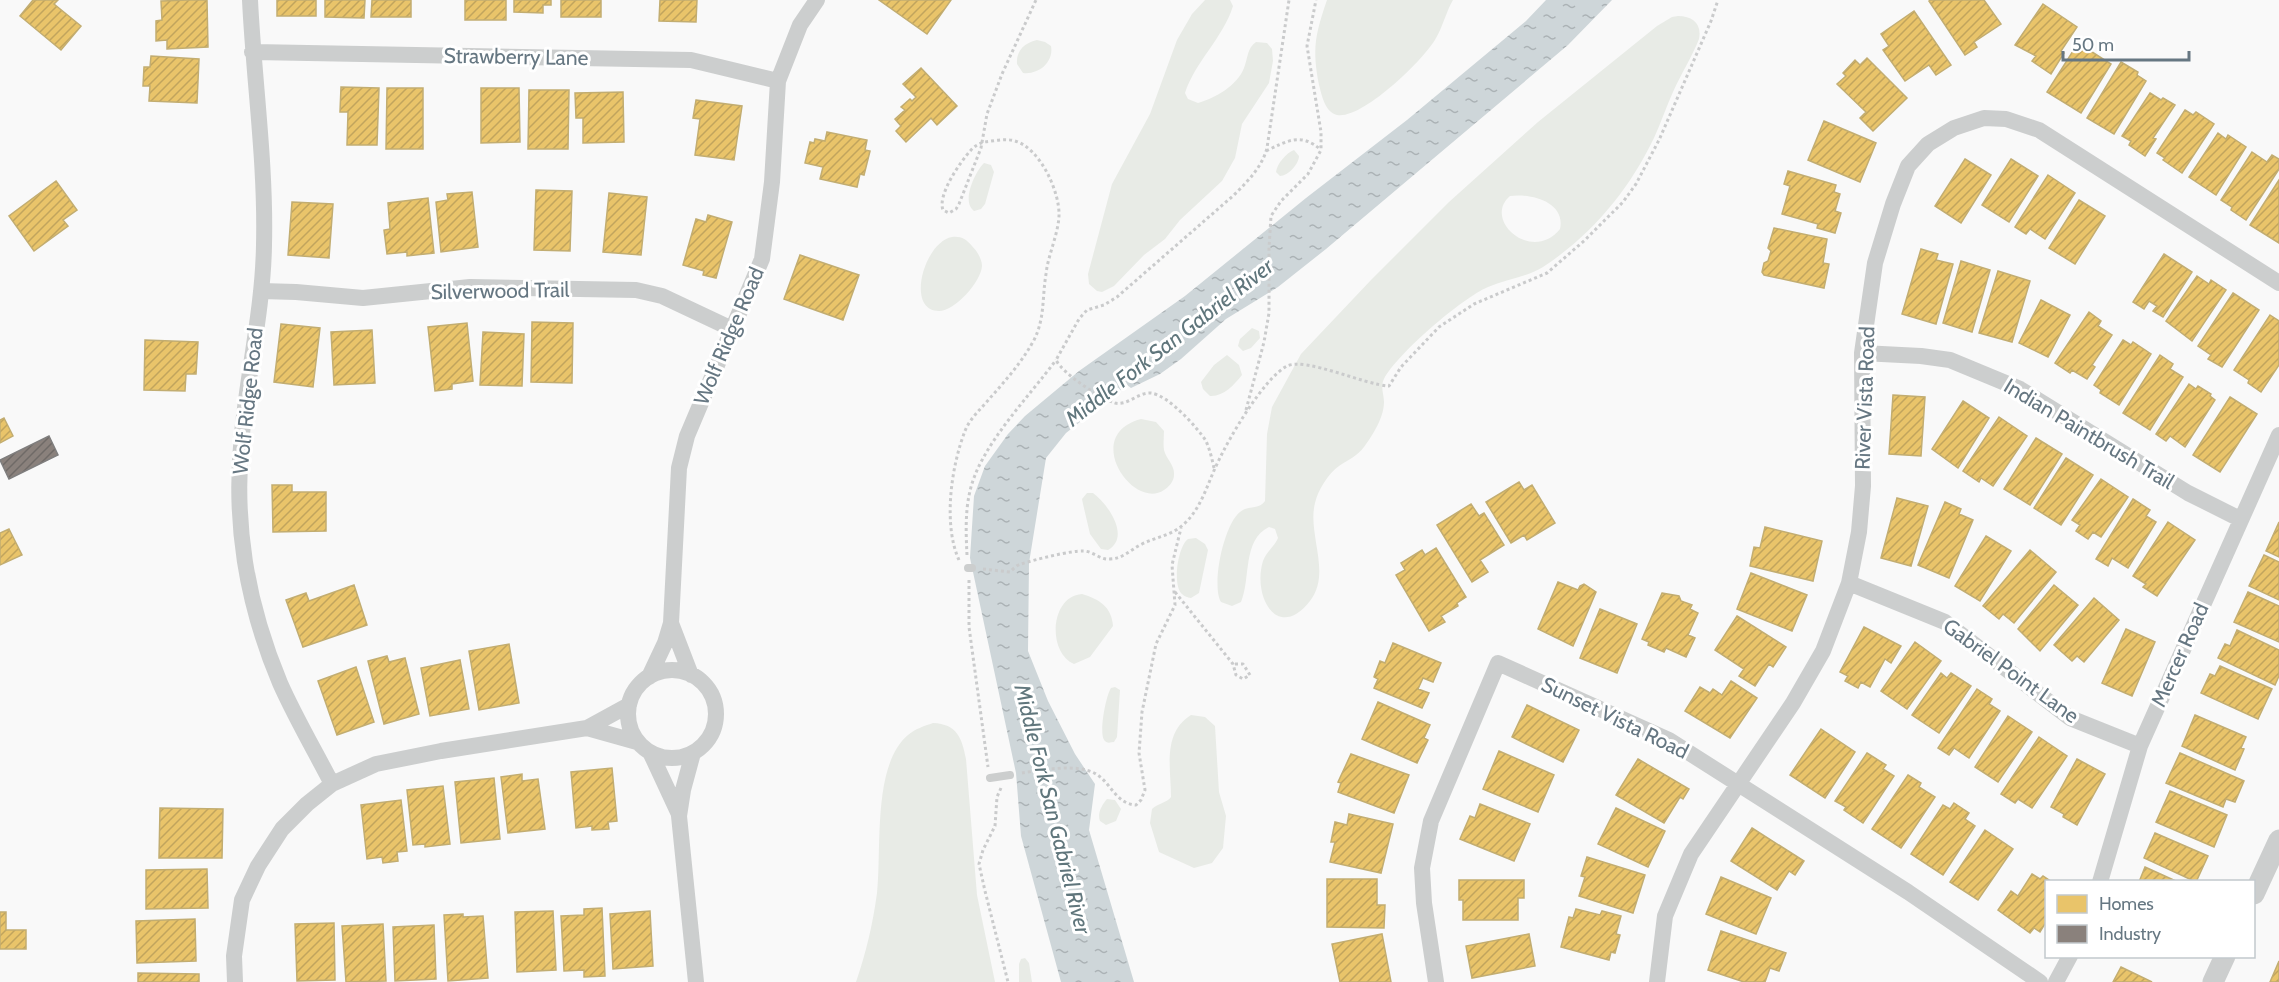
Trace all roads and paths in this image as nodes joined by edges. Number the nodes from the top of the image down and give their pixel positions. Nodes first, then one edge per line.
1 (250, 0) edge
2 (817, 0) edge
3 (1036, 0) edge
4 (1289, 0) edge
5 (1316, 0) edge
6 (1718, 0) edge
7 (252, 52) junction
8 (778, 81) junction
9 (982, 143) junction
10 (1320, 150) junction
11 (1266, 151) junction
12 (2279, 283) edge
13 (261, 291) junction
14 (732, 329) junction
15 (1862, 353) junction
16 (1056, 360) junction
17 (1245, 416) junction
18 (2279, 435) edge
19 (1214, 470) junction
20 (2240, 519) junction
21 (1182, 526) junction
22 (970, 571) junction
23 (1849, 583) junction
24 (1174, 590) junction
25 (671, 622) junction
26 (1233, 664) junction
27 (692, 675) junction
28 (649, 677) junction
29 (628, 705) junction
30 (587, 729) junction
31 (637, 742) junction
32 (2140, 746) junction
33 (693, 753) junction
34 (651, 754) junction
35 (1010, 775) junction
36 (990, 778) junction
37 (332, 784) junction
38 (1737, 784) junction
39 (996, 804) junction
40 (679, 816) junction
41 (2279, 840) edge
42 (2101, 880) edge
43 (2255, 890) edge
44 (2069, 958) edge
45 (2225, 958) edge
46 (235, 982) edge
47 (696, 982) edge
48 (1007, 982) edge
49 (1436, 982) edge
50 (1657, 982) edge
51 (2040, 982) edge
52 (2056, 982) edge
53 (2213, 982) edge

1 - 7 street, Wolf Ridge Road
2 - 8 street, Wolf Ridge Road
3 - 9 path
4 - 11 path
5 - 10 path
6 - 17 path
7 - 8 street, Strawberry Lane
7 - 13 street, Wolf Ridge Road
8 - 14 street, Wolf Ridge Road
9 - 9 path
9 - 22 path
10 - 11 path
10 - 17 path
11 - 16 path
12 - 15 street, River Vista Road
13 - 14 street, Silverwood Trail
13 - 37 street, Wolf Ridge Road
14 - 25 street, Wolf Ridge Road
15 - 20 street, Indian Paintbrush Trail
15 - 23 street, River Vista Road
16 - 19 path
16 - 22 path
17 - 19 path
18 - 20 street, Mercer Road
19 - 21 path
20 - 32 street, Mercer Road
21 - 22 path
21 - 24 path
22 - 36 path
23 - 32 street, Gabriel Point Lane
23 - 38 street, River Vista Road
24 - 26 path
24 - 35 path
25 - 27 street, Wolf Ridge Road
25 - 28 street
26 - 26 path
27 - 28 street
27 - 33 street
28 - 29 street
29 - 30 street
29 - 31 street
30 - 31 street
30 - 37 street
31 - 34 street
32 - 42 street, Mercer Road
33 - 34 street
33 - 40 street
34 - 40 street
35 - 36 lane
35 - 39 path
36 - 39 path
37 - 46 street
38 - 49 street, Sunset Vista Road
38 - 50 street, River Vista Road
38 - 51 street, Sunset Vista Road
39 - 48 path
40 - 47 street
41 - 43 street
44 - 52 street
45 - 53 street

